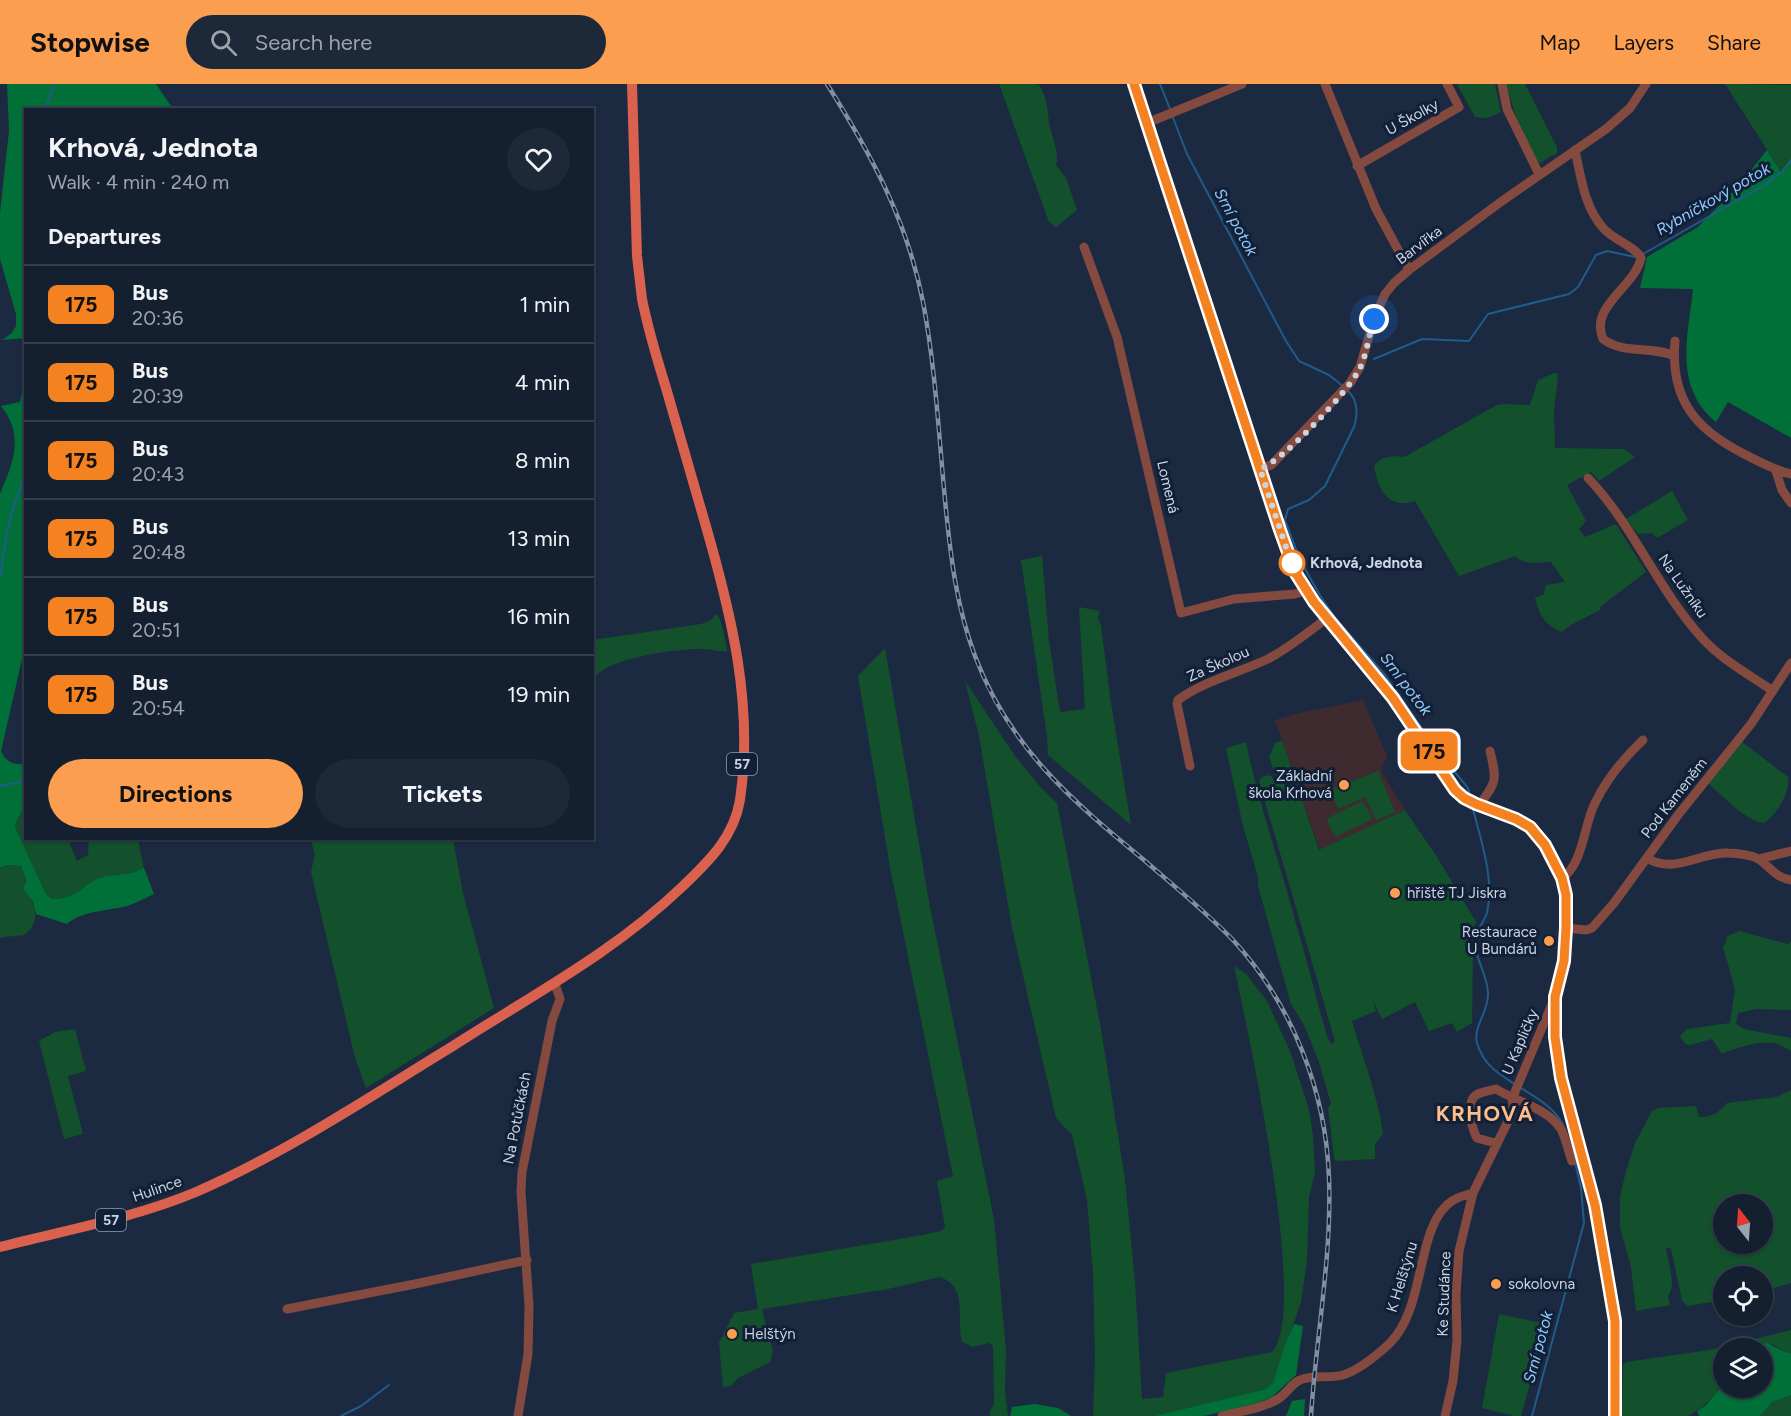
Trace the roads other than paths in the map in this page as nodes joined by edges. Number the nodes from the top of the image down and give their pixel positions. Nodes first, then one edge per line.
1 (632, 84) edge
2 (1134, 84) edge
3 (1325, 84) edge
4 (1448, 84) edge
5 (1502, 84) edge
6 (1646, 84) edge
7 (1236, 85) edge
8 (1147, 123) junction
9 (1575, 150) junction
10 (1357, 166) junction
11 (1539, 174) junction
12 (1084, 247) dead end
13 (1409, 270) junction
14 (1675, 341) dead end
15 (1674, 356) junction
16 (1260, 469) junction
17 (1776, 471) junction
18 (1791, 474) edge
19 (1588, 478) dead end
20 (1791, 503) edge
21 (1306, 591) junction
22 (1326, 619) junction
23 (1791, 663) edge
24 (1773, 691) junction
25 (1643, 740) dead end
26 (1490, 751) dead end
27 (1190, 766) dead end
28 (1478, 805) junction
29 (1791, 850) edge
30 (1647, 858) junction
31 (1759, 859) junction
32 (1562, 878) junction
33 (1791, 880) edge
34 (1566, 928) junction
35 (555, 984) junction
36 (1555, 997) junction
37 (1513, 1095) junction
38 (1496, 1143) junction
39 (1577, 1159) junction
40 (1473, 1193) junction
41 (0, 1247) edge
42 (527, 1260) junction
43 (287, 1309) dead end
44 (518, 1416) edge
45 (1222, 1416) edge
46 (1445, 1416) edge
47 (1615, 1416) edge

1 - 35 main road, 57
2 - 8 street
3 - 10 street
4 - 10 street, U Školky
5 - 11 street
6 - 9 street, Barvířka
7 - 8 street
8 - 16 street
9 - 11 street, Barvířka
9 - 15 street
10 - 13 street
11 - 13 street, Barvířka
12 - 21 street, Lomená
13 - 16 street, Barvířka
14 - 15 street
15 - 17 street
16 - 21 street
17 - 18 street
17 - 20 street
19 - 24 street, Na Lužníku
21 - 22 street
22 - 27 street, Za Školou
22 - 28 street
23 - 24 street, Pod Kameněm
24 - 30 street, Pod Kameněm
25 - 32 street
26 - 28 street
28 - 32 street
29 - 31 street
30 - 31 street
30 - 34 street, Pod Kameněm
31 - 33 street
32 - 34 street
34 - 36 street
35 - 41 main road, Hulince / 57
35 - 42 street, Na Potůčkách
36 - 37 street, U Kapličky
36 - 39 street
37 - 38 street, U Kapličky
37 - 38 street, U Kapličky
37 - 39 street, U Kapličky
38 - 40 street, Ke Studánce
39 - 47 street
40 - 45 street, K Helštýnu
40 - 46 street, Ke Studánce
42 - 43 street
42 - 44 street, Na Potůčkách

